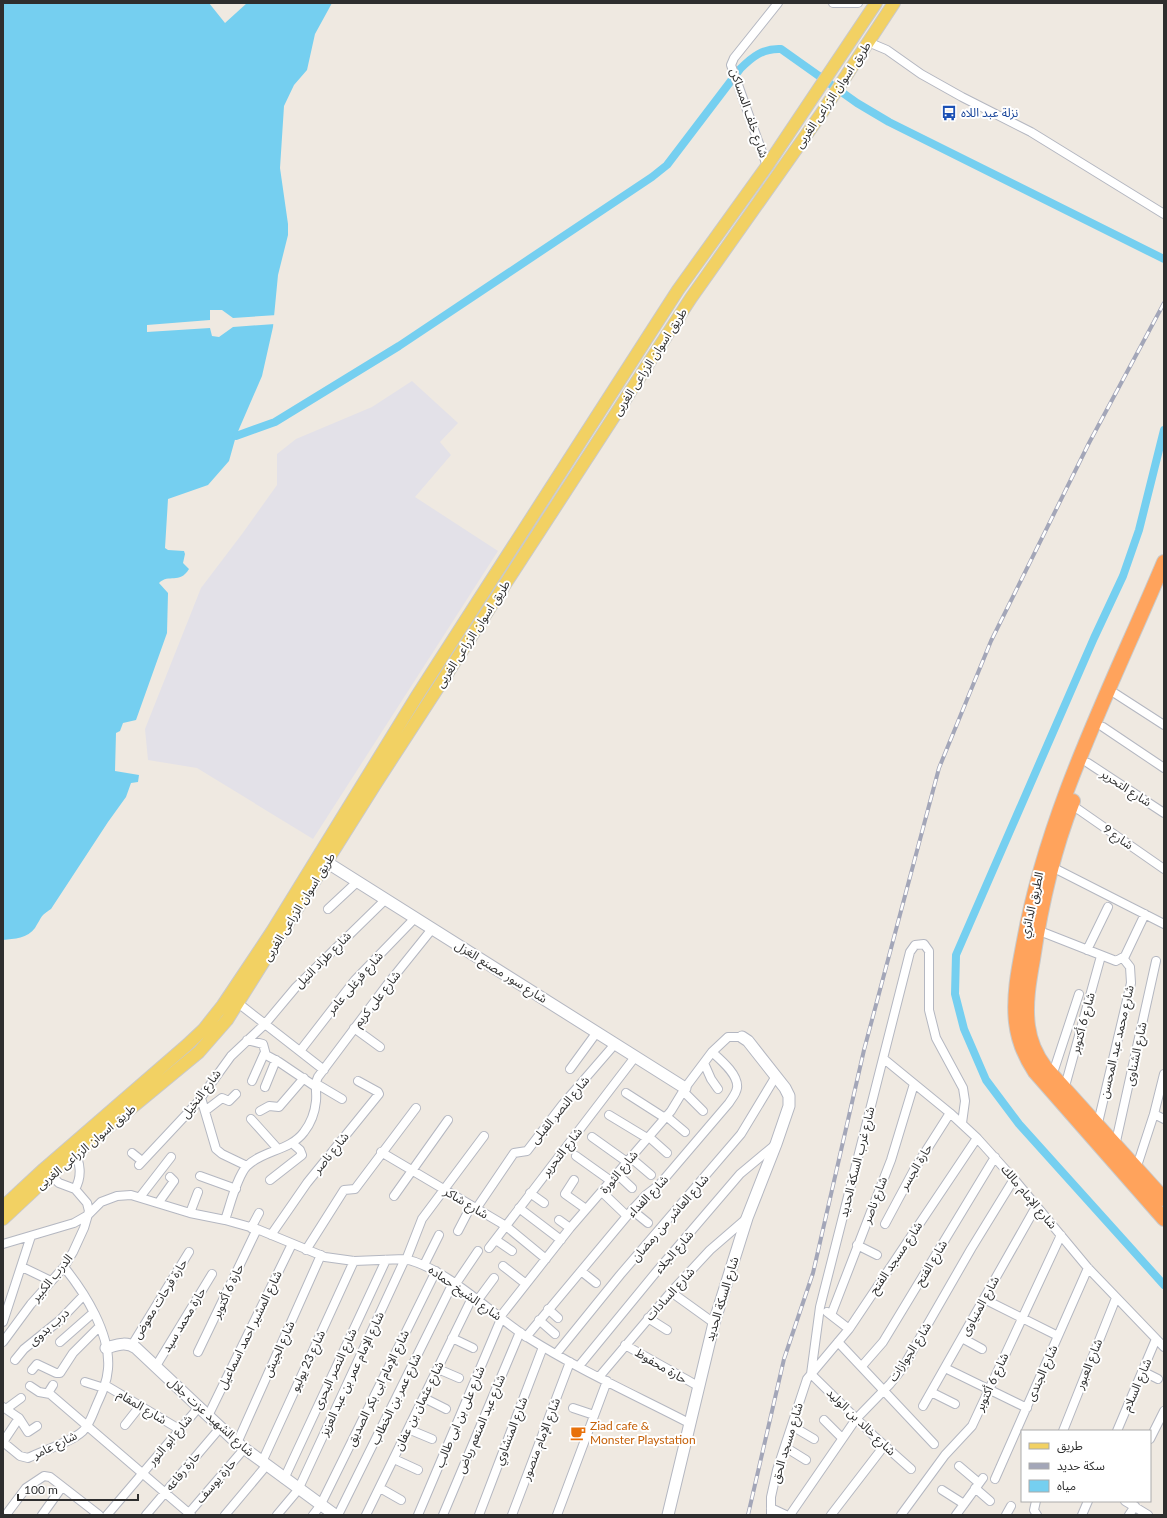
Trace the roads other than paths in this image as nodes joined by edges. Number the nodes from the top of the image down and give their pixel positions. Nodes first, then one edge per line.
1 (778, 3) edge
2 (833, 3) edge
3 (858, 3) edge
4 (876, 3) edge
5 (894, 3) edge
6 (843, 4) edge
7 (868, 42) junction
8 (767, 166) junction
9 (1164, 214) edge
10 (678, 290) junction
11 (691, 298) junction
12 (1164, 562) edge
13 (1164, 582) edge
14 (1116, 694) junction
15 (417, 696) junction
16 (428, 704) junction
17 (1164, 725) edge
18 (1102, 727) junction
19 (1088, 763) junction
20 (1164, 768) edge
21 (1072, 805) junction
22 (1164, 813) edge
23 (322, 860) junction
24 (1052, 867) junction
25 (1164, 869) edge
26 (357, 882) junction
27 (385, 900) junction
28 (1108, 907) dead end
29 (328, 909) dead end
30 (1145, 914) junction
31 (415, 918) junction
32 (1164, 924) edge
33 (432, 929) junction
34 (1037, 930) junction
35 (1087, 950) junction
36 (1101, 956) junction
37 (1123, 958) junction
38 (1156, 961) dead end
39 (1078, 994) dead end
40 (238, 1003) junction
41 (265, 1024) junction
42 (354, 1028) junction
43 (204, 1029) junction
44 (597, 1032) junction
45 (214, 1037) junction
46 (742, 1037) joint
47 (247, 1040) junction
48 (615, 1044) junction
49 (380, 1047) dead end
50 (300, 1051) junction
51 (712, 1052) junction
52 (264, 1054) junction
53 (635, 1057) junction
54 (884, 1059) junction
55 (276, 1060) junction
56 (704, 1063) junction
57 (324, 1070) junction
58 (570, 1070) dead end
59 (1164, 1074) edge
60 (776, 1076) junction
61 (1052, 1076) junction
62 (304, 1078) junction
63 (252, 1081) dead end
64 (358, 1081) dead end
65 (914, 1084) junction
66 (316, 1085) junction
67 (265, 1087) dead end
68 (684, 1089) junction
69 (718, 1089) dead end
70 (1064, 1090) junction
71 (626, 1093) dead end
72 (236, 1094) dead end
73 (201, 1098) junction
74 (342, 1099) dead end
75 (416, 1108) dead end
76 (205, 1111) junction
77 (260, 1111) dead end
78 (703, 1111) dead end
79 (950, 1113) junction
80 (1154, 1114) junction
81 (609, 1115) dead end
82 (665, 1117) junction
83 (251, 1119) dead end
84 (1164, 1119) edge
85 (448, 1120) dead end
86 (962, 1123) junction
87 (1097, 1127) junction
88 (685, 1132) dead end
89 (484, 1136) dead end
90 (592, 1137) dead end
91 (648, 1138) junction
92 (977, 1138) junction
93 (292, 1143) junction
94 (776, 1144) junction
95 (1115, 1146) junction
96 (73, 1150) junction
97 (278, 1150) junction
98 (381, 1152) junction
99 (132, 1153) dead end
100 (667, 1153) dead end
101 (576, 1156) dead end
102 (171, 1157) dead end
103 (995, 1157) junction
104 (629, 1160) junction
105 (247, 1166) junction
106 (1136, 1169) junction
107 (412, 1171) junction
108 (47, 1172) junction
109 (617, 1174) junction
110 (651, 1175) dead end
111 (200, 1176) dead end
112 (170, 1177) dead end
113 (1014, 1178) junction
114 (270, 1180) dead end
115 (574, 1180) dead end
116 (611, 1181) junction
117 (632, 1188) dead end
118 (75, 1189) junction
119 (236, 1189) junction
120 (444, 1190) junction
121 (198, 1192) dead end
122 (602, 1192) junction
123 (530, 1193) junction
124 (1150, 1193) junction
125 (394, 1196) dead end
126 (140, 1197) junction
127 (1164, 1199) edge
128 (159, 1202) junction
129 (544, 1203) dead end
130 (1037, 1206) junction
131 (3, 1207) edge
132 (474, 1208) junction
133 (519, 1208) junction
134 (586, 1209) junction
135 (190, 1213) junction
136 (259, 1213) dead end
137 (629, 1213) junction
138 (88, 1215) junction
139 (748, 1218) junction
140 (3, 1219) edge
141 (1164, 1219) edge
142 (226, 1220) junction
143 (559, 1220) dead end
144 (648, 1223) dead end
145 (885, 1224) dead end
146 (506, 1226) junction
147 (254, 1228) junction
148 (570, 1228) junction
149 (458, 1231) dead end
150 (271, 1235) junction
151 (439, 1235) dead end
152 (1061, 1235) junction
153 (31, 1236) junction
154 (496, 1240) junction
155 (561, 1240) junction
156 (292, 1244) junction
157 (858, 1245) junction
158 (4, 1246) edge
159 (489, 1248) dead end
160 (306, 1250) junction
161 (478, 1251) dead end
162 (512, 1251) dead end
163 (189, 1252) dead end
164 (321, 1255) junction
165 (877, 1255) dead end
166 (406, 1259) junction
167 (546, 1259) junction
168 (386, 1260) junction
169 (354, 1261) junction
170 (424, 1265) junction
171 (504, 1266) dead end
172 (22, 1267) junction
173 (64, 1267) junction
174 (1088, 1268) junction
175 (436, 1271) junction
176 (581, 1271) junction
177 (212, 1274) dead end
178 (494, 1278) dead end
179 (51, 1282) junction
180 (596, 1283) dead end
181 (454, 1284) junction
182 (526, 1284) junction
183 (671, 1292) junction
184 (84, 1295) junction
185 (1116, 1298) junction
186 (474, 1299) junction
187 (984, 1299) junction
188 (820, 1307) junction
189 (548, 1310) junction
190 (93, 1313) junction
191 (831, 1315) junction
192 (501, 1318) junction
193 (558, 1318) dead end
194 (648, 1318) junction
195 (1022, 1318) junction
196 (539, 1320) junction
197 (3, 1322) edge
198 (714, 1323) junction
199 (99, 1326) junction
200 (849, 1329) junction
201 (667, 1330) dead end
202 (523, 1334) junction
203 (555, 1334) dead end
204 (1058, 1336) junction
205 (452, 1338) junction
206 (962, 1338) junction
207 (1156, 1339) junction
208 (3, 1342) edge
209 (60, 1342) dead end
210 (838, 1342) junction
211 (132, 1345) junction
212 (625, 1345) junction
213 (543, 1347) junction
214 (1164, 1347) edge
215 (106, 1348) junction
216 (473, 1348) dead end
217 (982, 1349) dead end
218 (198, 1352) dead end
219 (556, 1354) junction
220 (15, 1360) dead end
221 (570, 1362) junction
222 (156, 1366) junction
223 (578, 1366) junction
224 (862, 1366) junction
225 (945, 1368) junction
226 (438, 1369) junction
227 (32, 1370) dead end
228 (1142, 1371) junction
229 (811, 1374) junction
230 (599, 1377) junction
231 (459, 1378) dead end
232 (1158, 1379) dead end
233 (607, 1381) junction
234 (85, 1382) dead end
235 (53, 1385) dead end
236 (30, 1386) dead end
237 (698, 1386) junction
238 (105, 1387) junction
239 (884, 1390) junction
240 (989, 1390) junction
241 (931, 1392) junction
242 (48, 1393) junction
243 (21, 1398) dead end
244 (424, 1398) junction
245 (956, 1404) dead end
246 (140, 1406) junction
247 (199, 1406) junction
248 (923, 1406) dead end
249 (5, 1408) edge
250 (573, 1408) dead end
251 (1027, 1408) junction
252 (446, 1409) dead end
253 (1164, 1411) edge
254 (594, 1415) junction
255 (208, 1416) junction
256 (19, 1418) junction
257 (856, 1419) junction
258 (824, 1420) dead end
259 (689, 1423) junction
260 (125, 1425) dead end
261 (38, 1426) dead end
262 (792, 1426) junction
263 (86, 1427) junction
264 (220, 1428) junction
265 (179, 1429) junction
266 (408, 1429) junction
267 (1063, 1430) edge
268 (1117, 1430) edge
269 (1151, 1437) edge
270 (842, 1438) junction
271 (432, 1439) dead end
272 (814, 1439) dead end
273 (3, 1442) edge
274 (934, 1444) dead end
275 (240, 1446) junction
276 (884, 1446) junction
277 (785, 1447) junction
278 (394, 1458) junction
279 (806, 1460) dead end
280 (264, 1464) junction
281 (959, 1466) dead end
282 (912, 1469) dead end
283 (418, 1470) dead end
284 (142, 1474) junction
285 (284, 1479) junction
286 (995, 1479) dead end
287 (979, 1483) junction
288 (62, 1487) junction
289 (380, 1488) junction
290 (298, 1490) junction
291 (942, 1490) dead end
292 (165, 1493) junction
293 (402, 1500) dead end
294 (990, 1501) dead end
295 (1036, 1502) edge
296 (1088, 1502) edge
297 (1127, 1502) edge
298 (964, 1504) junction
299 (320, 1506) junction
300 (1012, 1506) dead end
301 (1135, 1506) junction
302 (771, 1511) edge
303 (8, 1512) edge
304 (190, 1514) edge
305 (42, 1515) edge
306 (98, 1515) edge
307 (107, 1515) edge
308 (146, 1515) edge
309 (225, 1515) edge
310 (277, 1515) edge
311 (313, 1515) edge
312 (335, 1515) edge
313 (338, 1515) edge
314 (366, 1515) edge
315 (418, 1515) edge
316 (443, 1515) edge
317 (479, 1515) edge
318 (512, 1515) edge
319 (557, 1515) edge
320 (668, 1515) edge
321 (786, 1515) edge
322 (790, 1515) edge
323 (831, 1515) edge
324 (901, 1515) edge
325 (956, 1515) edge
326 (1006, 1515) edge
327 (1036, 1515) edge
328 (1082, 1515) edge
329 (1129, 1515) edge
330 (1148, 1515) edge

1 - 8 street, شارع خلف المساكن
2 - 6 street
3 - 6 street
4 - 8 main road, طريق اسوان الزراعى الغربى
5 - 7 main road, طريق اسوان الزراعى الغربى
7 - 9 street
7 - 11 main road, طريق اسوان الزراعى الغربى
8 - 10 main road, طريق اسوان الزراعى الغربى
10 - 11 main road
10 - 15 main road, طريق اسوان الزراعى الغربى
11 - 16 main road, طريق اسوان الزراعى الغربى
12 - 124 highway, الطريق الدائري
13 - 14 highway, الطريق الدائري
14 - 17 street
14 - 18 highway, الطريق الدائري
15 - 16 main road
15 - 23 main road, طريق اسوان الزراعى الغربى
16 - 23 main road, طريق اسوان الزراعى الغربى
18 - 19 highway, الطريق الدائري
18 - 20 street
19 - 21 highway, الطريق الدائري
19 - 22 street, شارع التحرير
21 - 24 highway, الطريق الدائري
21 - 25 street, شارع 9
23 - 26 street, شارع سور مصنع الغزل
23 - 40 main road, طريق اسوان الزراعى الغربى
23 - 43 main road, طريق اسوان الزراعى الغربى
24 - 30 street
24 - 34 highway, الطريق الدائري
26 - 27 street, شارع سور مصنع الغزل
26 - 29 street
27 - 31 street, شارع سور مصنع الغزل
27 - 41 street, شارع طراد النيل
28 - 35 street
30 - 32 street
30 - 37 street
31 - 33 street, شارع سور مصنع الغزل
31 - 50 street, شارع فرغلى عامر
33 - 42 street, شارع على كريم
33 - 44 street, شارع سور مصنع الغزل
34 - 35 street
34 - 61 highway, الطريق الدائري
35 - 36 street
36 - 37 street
36 - 70 street, شارع 6 أكتوبر
37 - 87 street, شارع محمد عبد المحسن
38 - 95 street, شارع الشناوى
39 - 61 street
40 - 41 street
40 - 45 main road, طريق اسوان الزراعى الغربى
41 - 47 street, شارع النخيل
41 - 50 street
42 - 49 street
42 - 57 street, شارع على كريم
43 - 45 main road
43 - 96 main road, طريق اسوان الزراعى الغربى
44 - 48 street, شارع سور مصنع الغزل
44 - 58 street
45 - 96 main road, طريق اسوان الزراعى الغربى
46 - 51 street, شارع الثورة
46 - 60 street
47 - 52 street
47 - 73 street, شارع النخيل
48 - 53 street, شارع سور مصنع الغزل
48 - 132 street, شارع النصر القبلى
50 - 57 street
51 - 56 street, شارع الثورة
51 - 137 street, شارع الفداء
52 - 55 street
52 - 63 street
53 - 68 street, شارع سور مصنع الغزل
53 - 123 street, شارع التحرير
54 - 65 street, شارع الإمام مالك
54 - 86 street, شارع غرب السكة الحديد
54 - 188 street, شارع غرب السكة الحديد
55 - 62 street
55 - 67 street
56 - 68 street, شارع الثورة
56 - 69 street
57 - 66 street, شارع على كريم
59 - 80 street
60 - 94 street, شارع السكة الحديد
60 - 219 street, شارع العاشر من رمضان
61 - 70 highway, الطريق الدائري
62 - 66 street
62 - 77 street
64 - 150 street, شارع ناصر
65 - 79 street, شارع الإمام مالك
65 - 157 street, شارع ناصر
66 - 74 street
66 - 93 street
68 - 78 street
68 - 82 street, شارع الثورة
70 - 87 highway, الطريق الدائري
71 - 82 street
72 - 76 street
73 - 76 street
73 - 99 street, شارع النخيل
75 - 98 street
76 - 105 street
79 - 86 street, شارع الإمام مالك
79 - 145 street, حارة الجسر
80 - 84 street
80 - 106 street
81 - 91 street
82 - 88 street
82 - 91 street, شارع الثورة
83 - 97 street
85 - 107 street
86 - 92 street, شارع الإمام مالك
87 - 95 highway, الطريق الدائري
89 - 120 street, شارع الإمام عمر بن عبد العزيز
90 - 104 street
91 - 100 street
91 - 104 street, شارع الثورة
92 - 103 street, شارع الإمام مالك
92 - 200 street, شارع مسجد الفتح
93 - 97 street
93 - 114 street
94 - 139 street, شارع السكة الحديد
94 - 223 street, شارع الجلاء
95 - 106 highway, الطريق الدائري
96 - 108 main road, طريق اسوان الزراعى الغربى
96 - 118 street
97 - 105 street
98 - 107 street, شارع شاكر
98 - 160 street
101 - 116 street
102 - 126 street
103 - 113 street, شارع الإمام مالك
103 - 224 street, شارع الفتح
104 - 109 street, شارع الثورة
104 - 110 street
105 - 119 street
106 - 124 highway, الطريق الدائري
107 - 120 street, شارع شاكر
107 - 125 street
108 - 118 street
108 - 131 main road, طريق اسوان الزراعى الغربى
108 - 140 main road, طريق اسوان الزراعى الغربى
109 - 116 street, شارع الثورة
109 - 117 street
111 - 119 street
112 - 128 street
113 - 130 street, شارع الإمام مالك
113 - 239 street, شارع الجوازات
115 - 134 street
116 - 122 street, شارع الثورة
118 - 138 street
119 - 142 street
120 - 132 street, شارع شاكر
120 - 166 street, شارع الإمام عمر بن عبد العزيز
121 - 135 street
122 - 134 street, شارع الثورة
122 - 137 street
123 - 129 street
123 - 133 street, شارع التحرير
124 - 127 highway, الطريق الدائري
124 - 141 highway, الطريق الدائري
126 - 128 street, شارع الشيخ حماده
126 - 138 street, شارع الشيخ حماده
128 - 135 street, شارع الشيخ حماده
130 - 152 street, شارع الإمام مالك
130 - 187 street, شارع المنياوى
132 - 146 street, شارع شاكر
132 - 149 street, شارع النصر القبلى
133 - 146 street, شارع التحرير
133 - 155 street
134 - 148 street, شارع الثورة
135 - 142 street, شارع الشيخ حماده
136 - 147 street, حارة 6 أكتوبر
137 - 144 street
137 - 176 street, شارع الفداء
138 - 153 street
138 - 173 street, الدرب الكبير
139 - 183 street, شارع السادات
139 - 198 street, شارع السكة الحديد
142 - 147 street, شارع الشيخ حماده
143 - 148 street
146 - 154 street, شارع التحرير
146 - 167 street, شارع شاكر
147 - 150 street, شارع الشيخ حماده
147 - 218 street, حارة 6 أكتوبر
148 - 155 street, شارع الثورة
150 - 156 street, شارع الشيخ حماده
151 - 170 street
152 - 174 street, شارع الإمام مالك
152 - 195 street, شارع 6 أكتوبر
153 - 158 street
153 - 172 street
154 - 159 street, شارع التحرير
154 - 162 street
155 - 167 street, شارع الثورة
156 - 160 street, شارع الشيخ حماده
156 - 255 street, شارع المشير احمد اسماعيل
157 - 165 street
157 - 191 street, شارع ناصر
160 - 164 street, شارع الشيخ حماده
161 - 181 street, شارع عمر بن الخطاب
163 - 211 street, حارة فرحات معوض
164 - 169 street, شارع الشيخ حماده
164 - 275 street, شارع الجيش
166 - 168 street, شارع الشيخ حماده
166 - 170 street, شارع الشيخ حماده
166 - 290 street, شارع الإمام عمر بن عبد العزيز
167 - 182 street, شارع الثورة
168 - 169 street, شارع الشيخ حماده
168 - 285 street, شارع النصر البحرى
169 - 280 street, شارع 23 يوليو
170 - 175 street, شارع الشيخ حماده
171 - 182 street
172 - 179 street
172 - 197 street
173 - 179 street, الدرب الكبير
173 - 184 street
174 - 185 street, شارع الإمام مالك
174 - 204 street, شارع الجندى
175 - 181 street, شارع الشيخ حماده
175 - 299 street, شارع الإمام ابى بكر الصديق
176 - 180 street
176 - 189 street, شارع الفداء
177 - 222 street, حارة محمد سيد
178 - 186 street, شارع عثمان بن عفان
179 - 208 street, الدرب الكبير
181 - 186 street, شارع الشيخ حماده
181 - 313 street, شارع عمر بن الخطاب
182 - 192 street, شارع الثورة
183 - 194 street, شارع السادات
183 - 198 street
184 - 190 street
184 - 220 street, درب بدوى
185 - 207 street, شارع الإمام مالك
185 - 267 street, شارع العبور
186 - 192 street, شارع الشيخ حماده
186 - 205 street, شارع عثمان بن عفان
187 - 195 street
187 - 206 street, شارع المنياوى
188 - 191 street
188 - 229 street, شارع غرب السكة الحديد
189 - 193 street
189 - 196 street, شارع الفداء
190 - 199 street
190 - 209 street
191 - 200 street
192 - 202 street, شارع الشيخ حماده
192 - 315 street, شارع على بن ابى طالب
194 - 201 street
194 - 212 street, شارع السادات
195 - 204 street
195 - 240 street, شارع 6 أكتوبر
196 - 202 street, شارع الفداء
196 - 203 street
198 - 237 street, شارع السكة الحديد
199 - 215 street
199 - 227 street
200 - 210 street, شارع مسجد الفتح
202 - 213 street, شارع الشيخ حماده
202 - 316 street, شارع عبد المنعم رياض
204 - 251 street, شارع الجندى
205 - 216 street
205 - 226 street, شارع عثمان بن عفان
206 - 217 street
206 - 225 street, شارع المنياوى
207 - 214 street, شارع الإمام مالك
207 - 228 street, شارع السلام
210 - 224 street
210 - 229 street, شارع مسجد الفتح
211 - 215 street
211 - 222 street, شارع الشهيد عزت جلال
212 - 230 street, شارع السادات
212 - 237 street, حارة محفوظ
213 - 219 street, شارع الشيخ حماده
213 - 317 street, شارع المنشاوي
215 - 238 street
219 - 221 street, شارع الشيخ حماده
221 - 223 street, شارع الشيخ حماده
221 - 318 street, شارع الإمام منصور
222 - 247 street, شارع الشهيد عزت جلال
223 - 230 street, شارع الشيخ حماده
224 - 239 street
225 - 240 street
225 - 241 street, شارع المنياوى
226 - 231 street
226 - 244 street, شارع عثمان بن عفان
228 - 232 street
228 - 268 street, شارع السلام
229 - 257 street, شارع خالد بن الوليد
229 - 262 street, شارع مسجد الحق
230 - 233 street, شارع الشيخ حماده
233 - 254 street
233 - 259 street, شارع الشيخ حماده
234 - 238 street, شارع المقام
235 - 242 street
236 - 242 street
237 - 259 street, شارع السكة الحديد
238 - 246 street, شارع المقام
238 - 263 street
239 - 257 street, شارع الجوازات
239 - 274 street
240 - 251 street
240 - 324 street, شارع 6 أكتوبر
241 - 245 street
241 - 248 street, شارع المنياوى
242 - 263 street
243 - 249 street
244 - 252 street
244 - 266 street, شارع عثمان بن عفان
246 - 260 street
246 - 265 street, شارع المقام
247 - 255 street, شارع الشهيد عزت جلال
247 - 265 street, شارع ابو النور
249 - 256 street
250 - 254 street
251 - 286 street, شارع الجندى
253 - 269 street
254 - 319 street
255 - 264 street, شارع الشهيد عزت جلال
256 - 261 street
256 - 273 street
257 - 270 street, شارع الجوازات
257 - 276 street, شارع خالد بن الوليد
258 - 270 street
259 - 320 street, شارع السكة الحديد
262 - 272 street
262 - 277 street, شارع مسجد الحق
263 - 273 street, شارع عامر
263 - 284 street
264 - 275 street, شارع الشهيد عزت جلال
264 - 292 street, حارة رفاعه
265 - 284 street, شارع ابو النور
266 - 271 street
266 - 278 street, شارع عثمان بن عفان
270 - 322 street, شارع الجوازات
275 - 280 street, شارع الشهيد عزت جلال
275 - 304 street, حارة يوسف
276 - 282 street, شارع خالد بن الوليد
276 - 323 street
277 - 279 street
277 - 302 street, شارع مسجد الحق
278 - 283 street
278 - 289 street, شارع عثمان بن عفان
280 - 285 street, شارع الشهيد عزت جلال
280 - 309 street, شارع 23 يوليو
281 - 287 street
284 - 292 street
284 - 307 street, شارع ابو النور
285 - 290 street, شارع الشهيد عزت جلال
287 - 294 street
287 - 298 street
288 - 303 street
288 - 305 street
288 - 306 street
289 - 293 street
289 - 314 street, شارع عثمان بن عفان
290 - 299 street, شارع الشهيد عزت جلال
290 - 310 street, شارع الإمام عمر بن عبد العزيز
291 - 298 street
292 - 304 street
292 - 308 street, حارة رفاعه
295 - 327 street
296 - 328 street
297 - 301 street
298 - 325 street
299 - 311 street, شارع الإمام ابى بكر الصديق
299 - 312 street, شارع الشهيد عزت جلال
300 - 326 street
301 - 329 street
301 - 330 street
302 - 321 street

